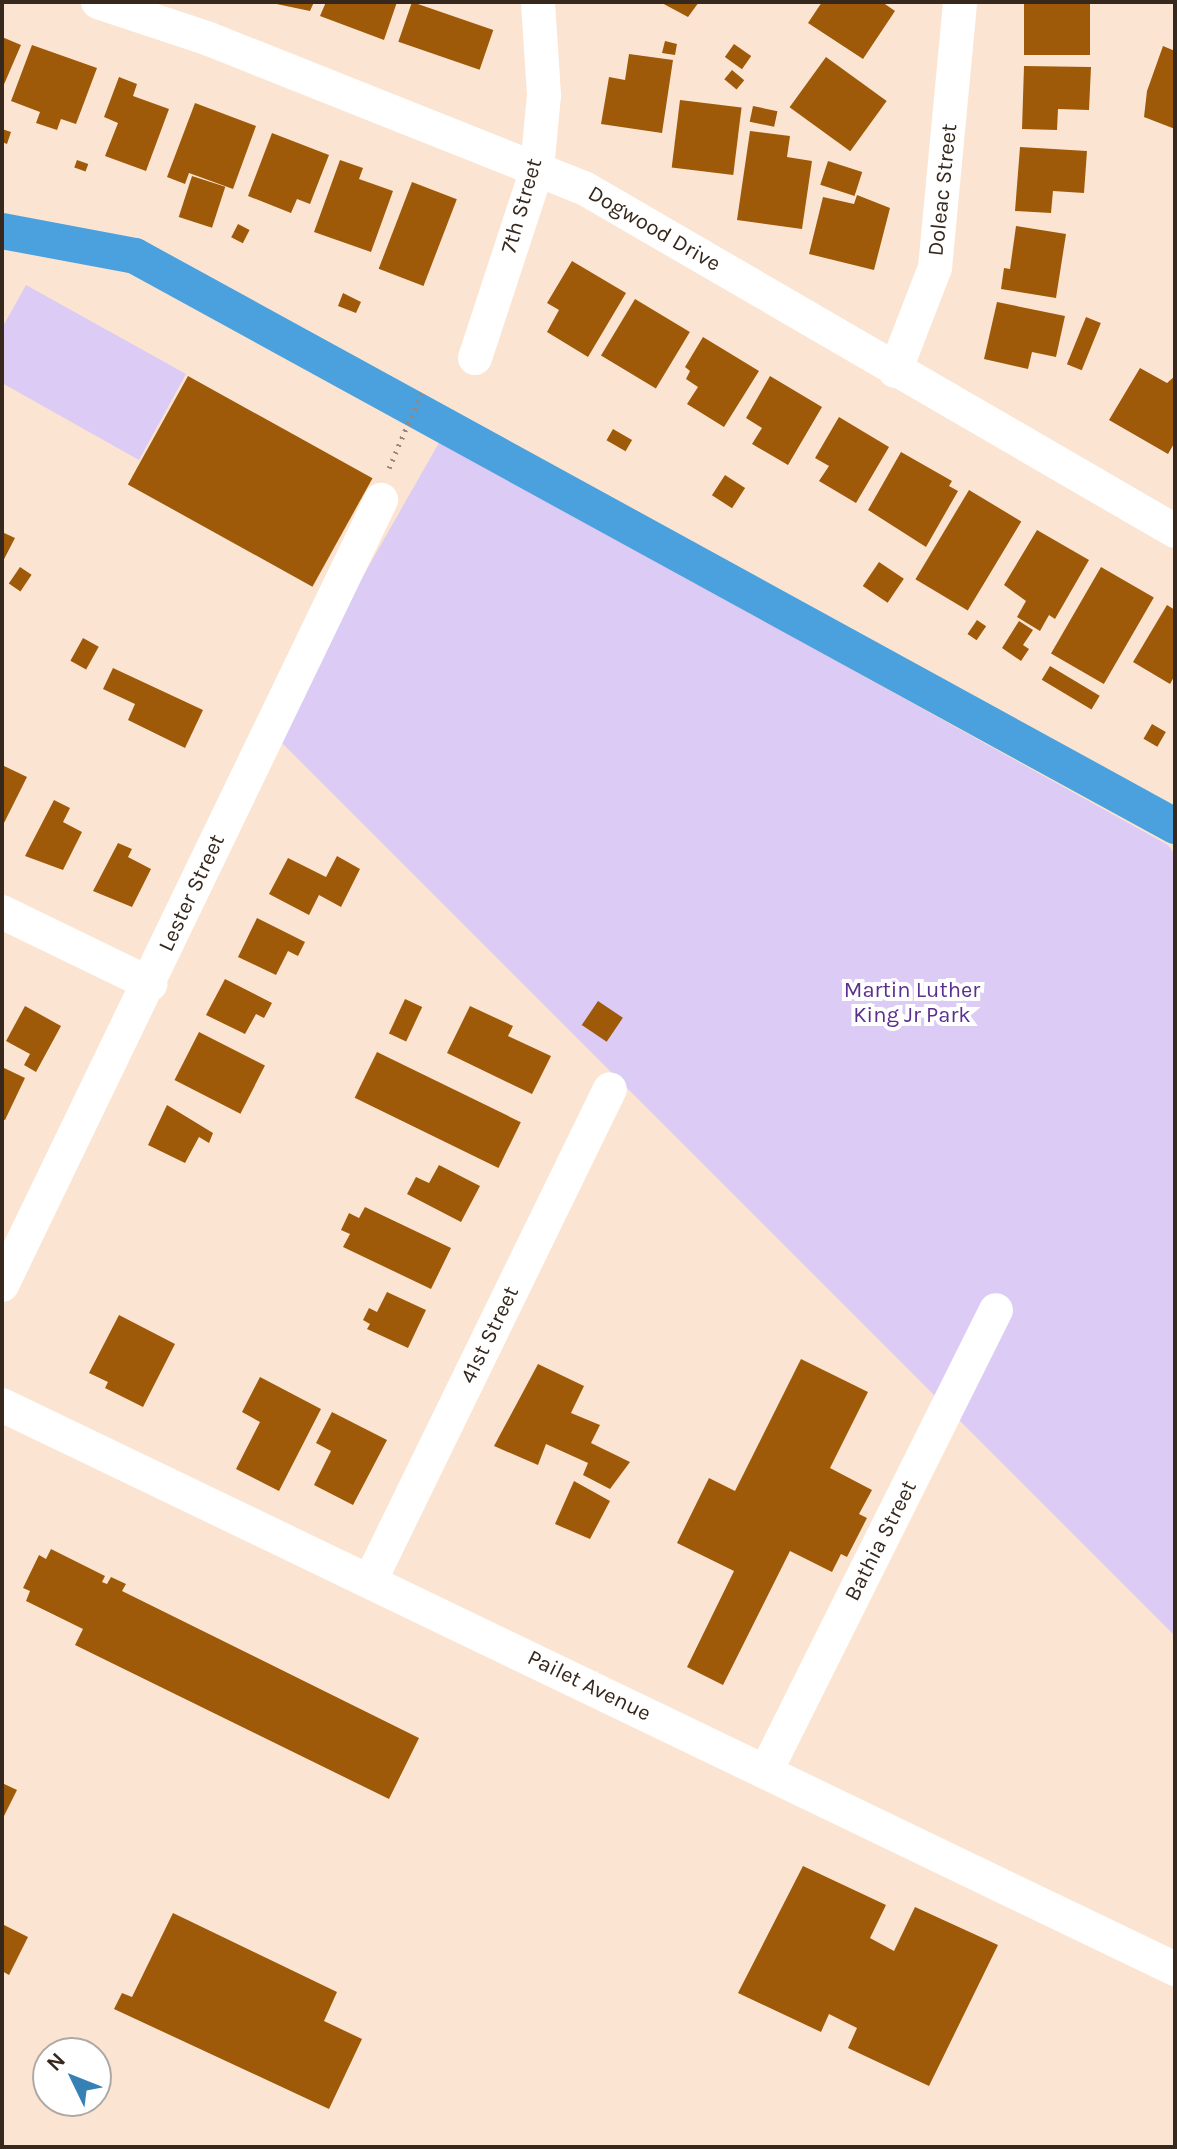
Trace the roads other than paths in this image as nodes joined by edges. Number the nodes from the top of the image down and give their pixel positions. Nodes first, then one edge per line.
1 (98, 2) edge
2 (538, 2) edge
3 (960, 2) edge
4 (537, 169) junction
5 (475, 358) dead end
6 (895, 371) junction
7 (381, 500) dead end
8 (1175, 531) edge
9 (2, 912) edge
10 (150, 984) junction
11 (610, 1089) dead end
12 (2, 1285) edge
13 (996, 1310) dead end
14 (2, 1405) edge
15 (370, 1581) junction
16 (766, 1771) junction
17 (1175, 1969) edge

1 - 4 street, Dogwood Drive
2 - 4 street, 7th Street
3 - 6 street, Doleac Street
4 - 5 street, 7th Street
4 - 6 street, Dogwood Drive
6 - 8 street, Dogwood Drive
7 - 10 street, Lester Street
9 - 10 street
10 - 12 street, Lester Street
11 - 15 street, 41st Street
13 - 16 street, Bathia Street
14 - 15 street, Pailet Avenue
15 - 16 street, Pailet Avenue
16 - 17 street, Pailet Avenue

